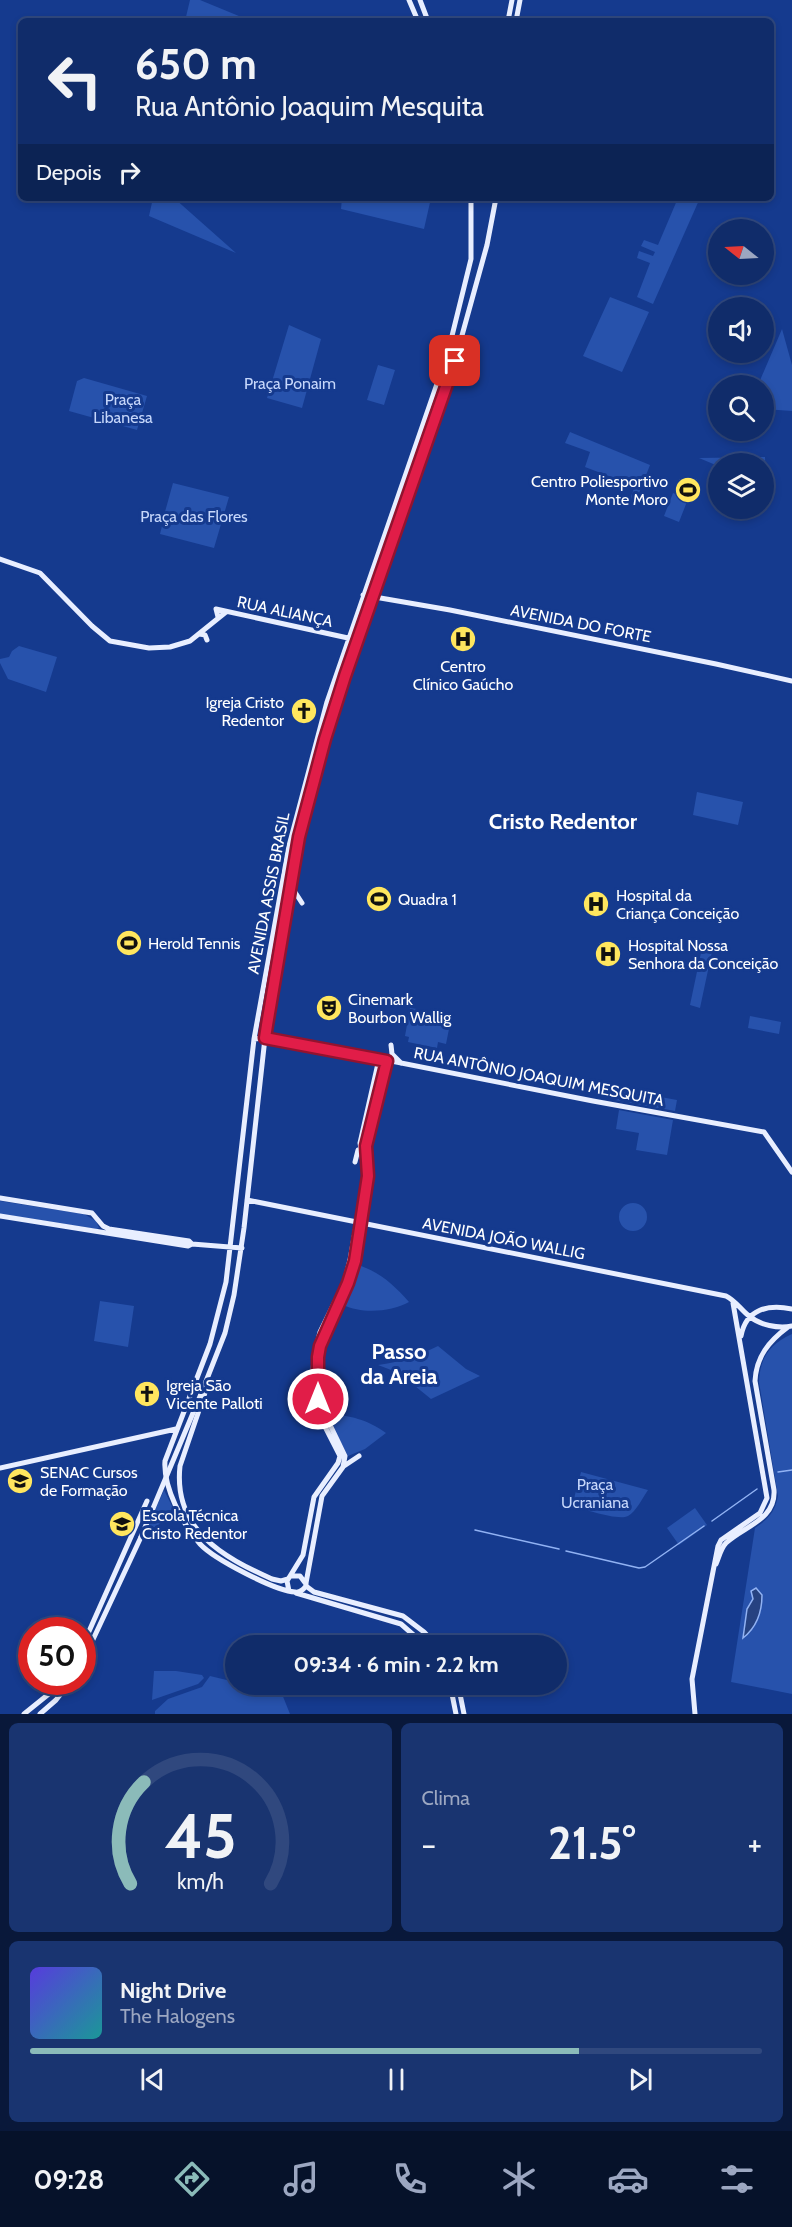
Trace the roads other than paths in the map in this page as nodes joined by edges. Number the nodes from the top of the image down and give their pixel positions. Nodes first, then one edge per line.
1 (410, 0) edge
2 (420, 0) edge
3 (512, 0) edge
4 (520, 0) edge
5 (417, 18) edge
6 (427, 18) edge
7 (509, 18) edge
8 (517, 18) edge
9 (471, 201) edge
10 (495, 201) edge
11 (0, 559) edge
12 (363, 595) junction
13 (373, 596) junction
14 (226, 612) junction
15 (217, 619) junction
16 (200, 634) junction
17 (348, 638) junction
18 (207, 640) dead end
19 (792, 681) edge
20 (291, 886) junction
21 (302, 903) dead end
22 (265, 1038) junction
23 (254, 1039) junction
24 (391, 1046) dead end
25 (379, 1059) junction
26 (387, 1061) junction
27 (402, 1064) junction
28 (360, 1143) junction
29 (355, 1162) dead end
30 (792, 1172) edge
31 (0, 1198) edge
32 (247, 1200) junction
33 (0, 1216) edge
34 (358, 1223) junction
35 (192, 1244) junction
36 (242, 1248) junction
37 (231, 1249) junction
38 (731, 1299) junction
39 (762, 1309) junction
40 (792, 1309) edge
41 (749, 1317) junction
42 (759, 1322) junction
43 (790, 1327) edge
44 (740, 1339) junction
45 (212, 1368) junction
46 (176, 1429) junction
47 (188, 1441) junction
48 (359, 1456) dead end
49 (342, 1460) junction
50 (164, 1464) junction
51 (180, 1466) junction
52 (343, 1467) junction
53 (0, 1468) edge
54 (766, 1486) junction
55 (774, 1490) junction
56 (147, 1501) dead end
57 (721, 1540) junction
58 (722, 1548) junction
59 (716, 1564) junction
60 (289, 1577) junction
61 (306, 1584) junction
62 (292, 1591) junction
63 (403, 1616) junction
64 (95, 1617) edge
65 (401, 1624) junction
66 (96, 1633) edge
67 (414, 1635) edge
68 (426, 1635) edge
69 (48, 1695) edge
70 (60, 1695) edge
71 (452, 1695) edge
72 (460, 1695) edge
73 (24, 1714) edge
74 (40, 1714) edge
75 (456, 1714) edge
76 (464, 1714) edge
77 (695, 1714) edge

1 - 5 main road
2 - 6 main road
3 - 7 main road
4 - 8 main road
9 - 12 main road, AVENIDA ASSIS BRASIL
10 - 13 main road, AVENIDA ASSIS BRASIL
11 - 16 main road
12 - 13 main road, AVENIDA DO FORTE
12 - 17 main road, AVENIDA ASSIS BRASIL
13 - 19 main road, AVENIDA DO FORTE
13 - 20 main road, AVENIDA ASSIS BRASIL
14 - 15 main road
14 - 15 main road, RUA ALIANÇA
14 - 17 main road, RUA ALIANÇA
15 - 16 main road
16 - 18 main road
17 - 23 main road, AVENIDA ASSIS BRASIL
20 - 21 main road
20 - 22 main road, AVENIDA ASSIS BRASIL
22 - 23 main road, RUA ANTÔNIO JOAQUIM MESQUITA
22 - 25 main road, RUA ANTÔNIO JOAQUIM MESQUITA
22 - 32 main road, AVENIDA ASSIS BRASIL
23 - 37 main road, AVENIDA ASSIS BRASIL
24 - 27 main road
25 - 26 main road, RUA ANTÔNIO JOAQUIM MESQUITA
25 - 28 main road
26 - 27 main road, RUA ANTÔNIO JOAQUIM MESQUITA
26 - 34 main road
27 - 30 main road, RUA ANTÔNIO JOAQUIM MESQUITA
28 - 29 main road
28 - 34 main road
31 - 35 main road
32 - 34 main road, AVENIDA JOÃO WALLIG
32 - 36 main road, AVENIDA ASSIS BRASIL
33 - 35 main road
34 - 38 main road, AVENIDA JOÃO WALLIG
34 - 49 main road
35 - 37 main road
36 - 37 main road
36 - 45 main road, AVENIDA ASSIS BRASIL
37 - 46 main road, AVENIDA ASSIS BRASIL
38 - 41 main road
38 - 44 main road
39 - 40 main road
39 - 41 main road
39 - 42 main road
41 - 42 main road
41 - 44 main road
42 - 43 main road
43 - 55 main road
44 - 54 main road
45 - 47 main road, AVENIDA ASSIS BRASIL
45 - 66 main road, AVENIDA ASSIS BRASIL, bridge
46 - 47 main road
46 - 50 main road, AVENIDA ASSIS BRASIL
46 - 53 main road
47 - 51 main road, AVENIDA ASSIS BRASIL
48 - 52 main road
49 - 52 main road
49 - 60 main road
50 - 51 main road
50 - 62 main road
51 - 60 main road, AVENIDA ASSIS BRASIL
52 - 61 main road
54 - 55 main road
54 - 57 main road
55 - 58 main road
56 - 64 main road
57 - 58 main road
57 - 59 main road
58 - 59 main road
59 - 77 main road
60 - 61 main road
60 - 62 main road
61 - 62 main road
61 - 63 main road
62 - 65 main road
63 - 65 main road
63 - 68 main road
65 - 67 main road
69 - 73 main road
70 - 74 main road
71 - 75 main road
72 - 76 main road

